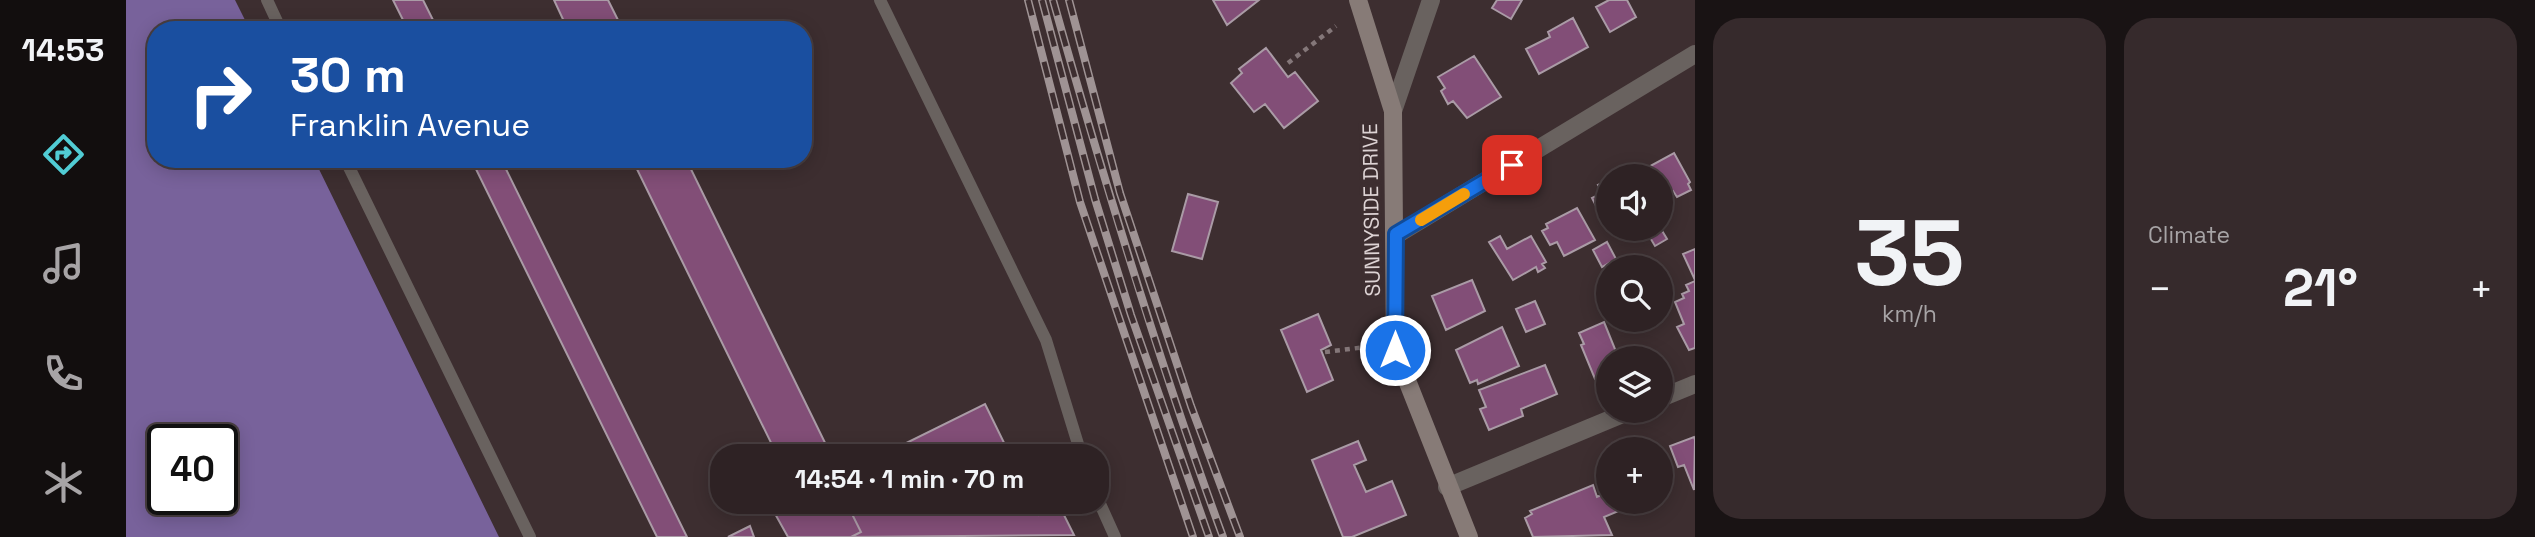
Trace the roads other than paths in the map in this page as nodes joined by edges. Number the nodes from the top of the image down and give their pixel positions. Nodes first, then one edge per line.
1 (267, 0) edge
2 (880, 0) edge
3 (1358, 0) edge
4 (1431, 0) edge
5 (277, 21) edge
6 (1695, 54) edge
7 (1392, 111) junction
8 (349, 168) edge
9 (1396, 234) junction
10 (1695, 384) edge
11 (1673, 393) edge
12 (1601, 423) edge
13 (1078, 444) edge
14 (1447, 487) junction
15 (1105, 514) edge
16 (530, 537) edge
17 (1115, 537) edge
18 (1469, 537) edge

1 - 5 lane
2 - 13 lane
3 - 7 street, SUNNYSIDE DRIVE
4 - 7 street
6 - 9 street
7 - 9 street, SUNNYSIDE DRIVE
8 - 16 lane
9 - 14 street, SUNNYSIDE DRIVE
10 - 11 street
12 - 14 street
14 - 18 street, SUNNYSIDE DRIVE
15 - 17 lane

